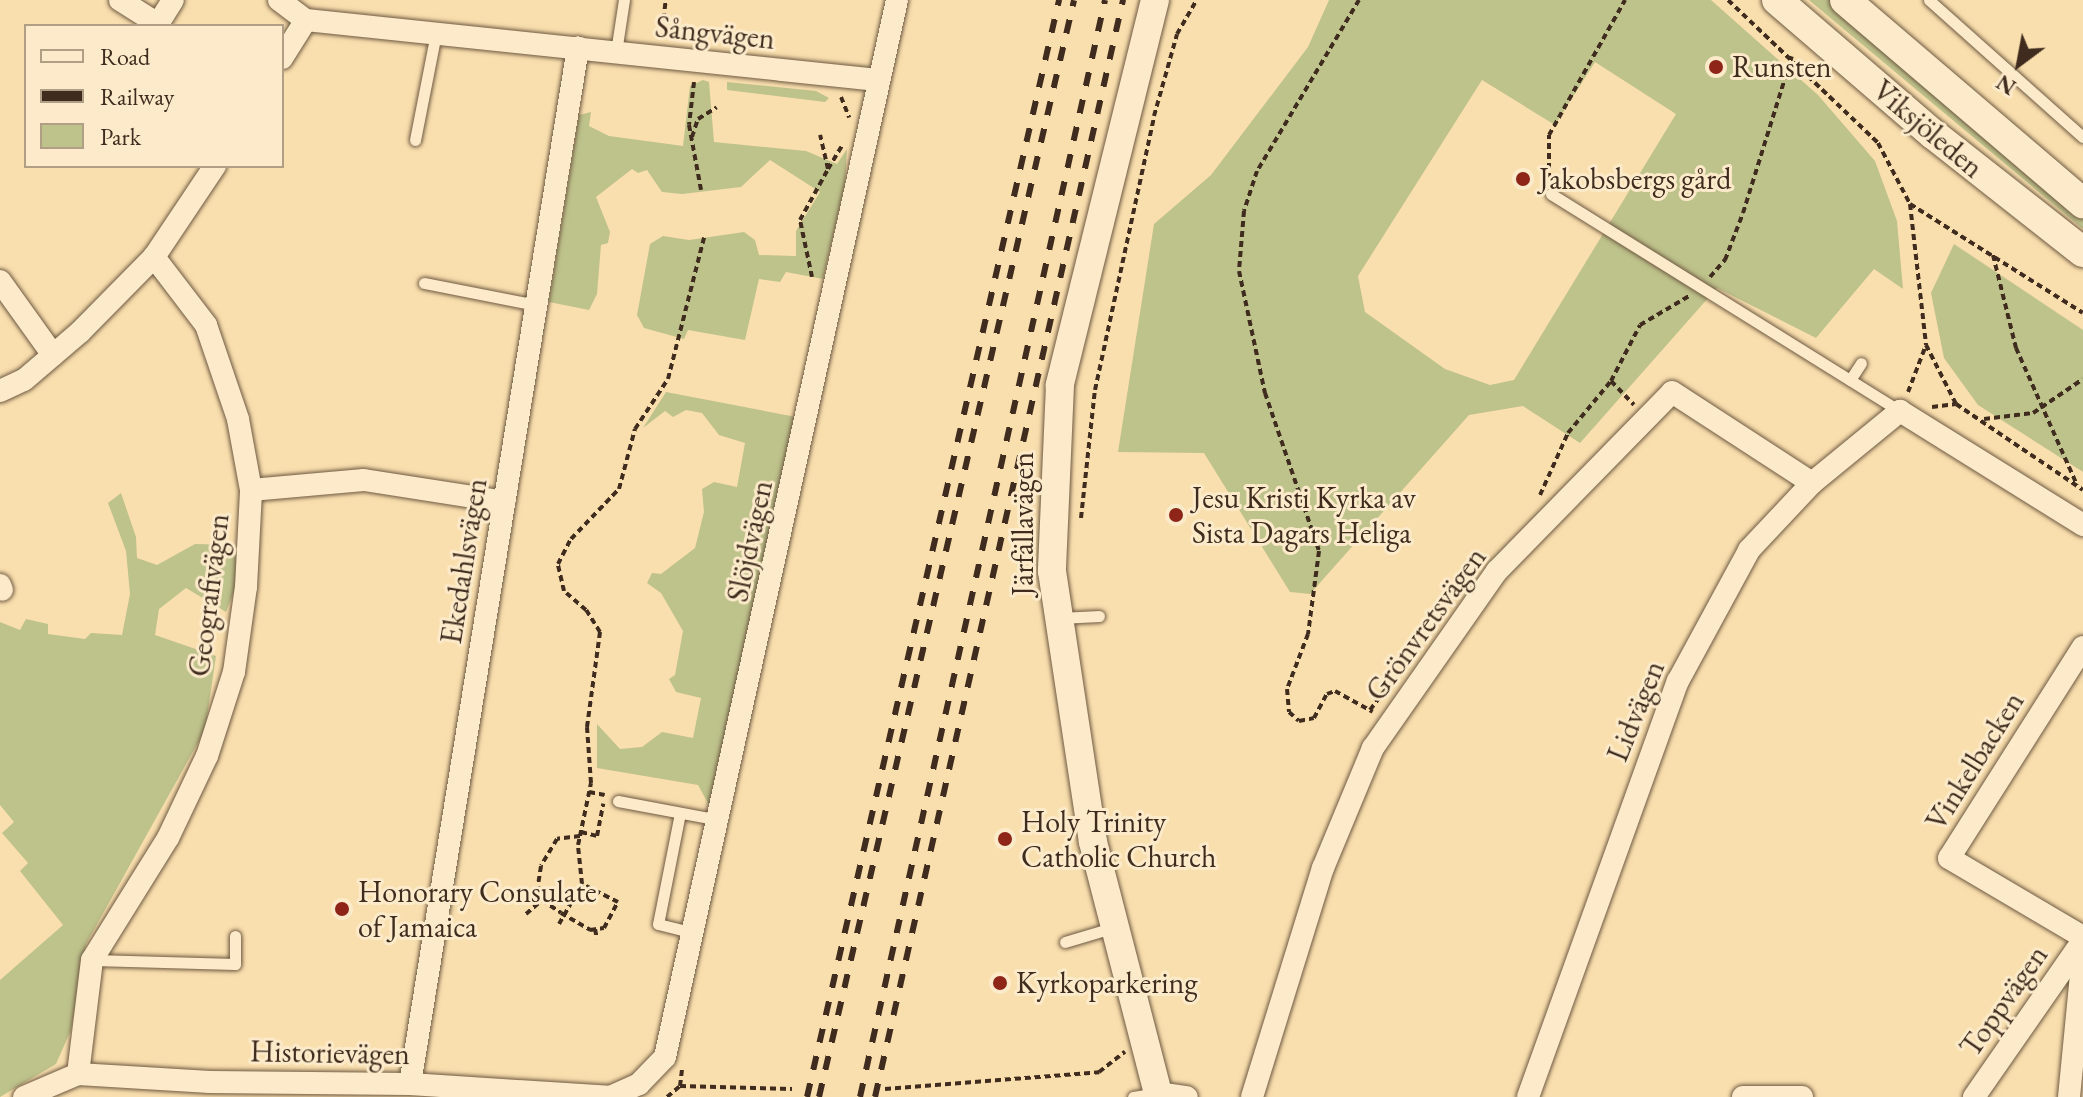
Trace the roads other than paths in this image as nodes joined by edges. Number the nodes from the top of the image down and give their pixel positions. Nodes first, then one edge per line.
1 (120, 0) edge
2 (173, 0) edge
3 (279, 0) edge
4 (624, 0) edge
5 (897, 0) edge
6 (1155, 0) edge
7 (1777, 0) edge
8 (1845, 0) edge
9 (1929, 0) edge
10 (306, 20) junction
11 (436, 33) junction
12 (578, 48) junction
13 (616, 52) junction
14 (284, 55) edge
15 (878, 80) junction
16 (2083, 137) edge
17 (415, 140) dead end
18 (214, 168) edge
19 (1551, 194) road end
20 (2083, 203) edge
21 (2083, 252) edge
22 (154, 257) junction
23 (0, 281) edge
24 (424, 283) dead end
25 (536, 305) junction
26 (53, 355) junction
27 (1861, 363) dead end
28 (1850, 380) junction
29 (0, 391) edge
30 (1900, 411) junction
31 (1812, 483) junction
32 (251, 490) junction
33 (504, 502) junction
34 (2083, 525) edge
35 (1099, 616) dead end
36 (1058, 618) junction
37 (2083, 647) edge
38 (618, 801) dead end
39 (680, 813) junction
40 (721, 820) junction
41 (1115, 927) junction
42 (695, 933) junction
43 (235, 936) dead end
44 (2083, 938) edge
45 (1065, 942) dead end
46 (2083, 953) edge
47 (92, 960) junction
48 (78, 1074) junction
49 (639, 1084) joint
50 (399, 1088) edge
51 (209, 1090) edge
52 (1150, 1096) edge
53 (24, 1097) edge
54 (610, 1097) edge
55 (1187, 1097) edge
56 (1252, 1097) edge
57 (1528, 1097) edge
58 (1743, 1097) edge
59 (1802, 1097) edge
60 (1974, 1097) edge
61 (2069, 1097) edge

1 - 2 street
3 - 10 street
4 - 13 lane
5 - 15 street, Slöjdvägen
6 - 36 street, Järfällavägen
7 - 21 main road, Viksjöleden
8 - 20 main road, Viksjöleden
9 - 16 lane
10 - 11 street, Sångvägen
10 - 14 street
11 - 12 street, Sångvägen
11 - 17 lane
12 - 13 street, Sångvägen
12 - 25 street, Ekedahlsvägen
13 - 15 street, Sångvägen
15 - 40 street, Slöjdvägen
18 - 22 street
19 - 28 lane
22 - 26 street
22 - 32 street, Geografivägen
23 - 26 street
24 - 25 lane
25 - 33 street, Ekedahlsvägen
26 - 29 street
27 - 28 lane
28 - 30 lane
30 - 31 street, Lidvägen
30 - 34 street
31 - 56 street, Grönvretsvägen
31 - 57 street, Lidvägen
32 - 33 street
32 - 47 street, Geografivägen
33 - 50 street, Ekedahlsvägen
35 - 36 lane
36 - 41 street, Järfällavägen
37 - 44 street, Vinkelbacken
38 - 39 lane
39 - 40 lane
39 - 42 lane
40 - 42 street, Slöjdvägen
41 - 45 lane
41 - 52 street, Järfällavägen
42 - 49 street, Slöjdvägen
43 - 47 lane
44 - 60 street, Toppvägen
46 - 61 street
47 - 48 street, Geografivägen
48 - 51 street, Historievägen
48 - 53 street, Historievägen
49 - 54 street, Historievägen
50 - 51 street, Historievägen
50 - 54 street, Historievägen
52 - 55 street
58 - 59 street

